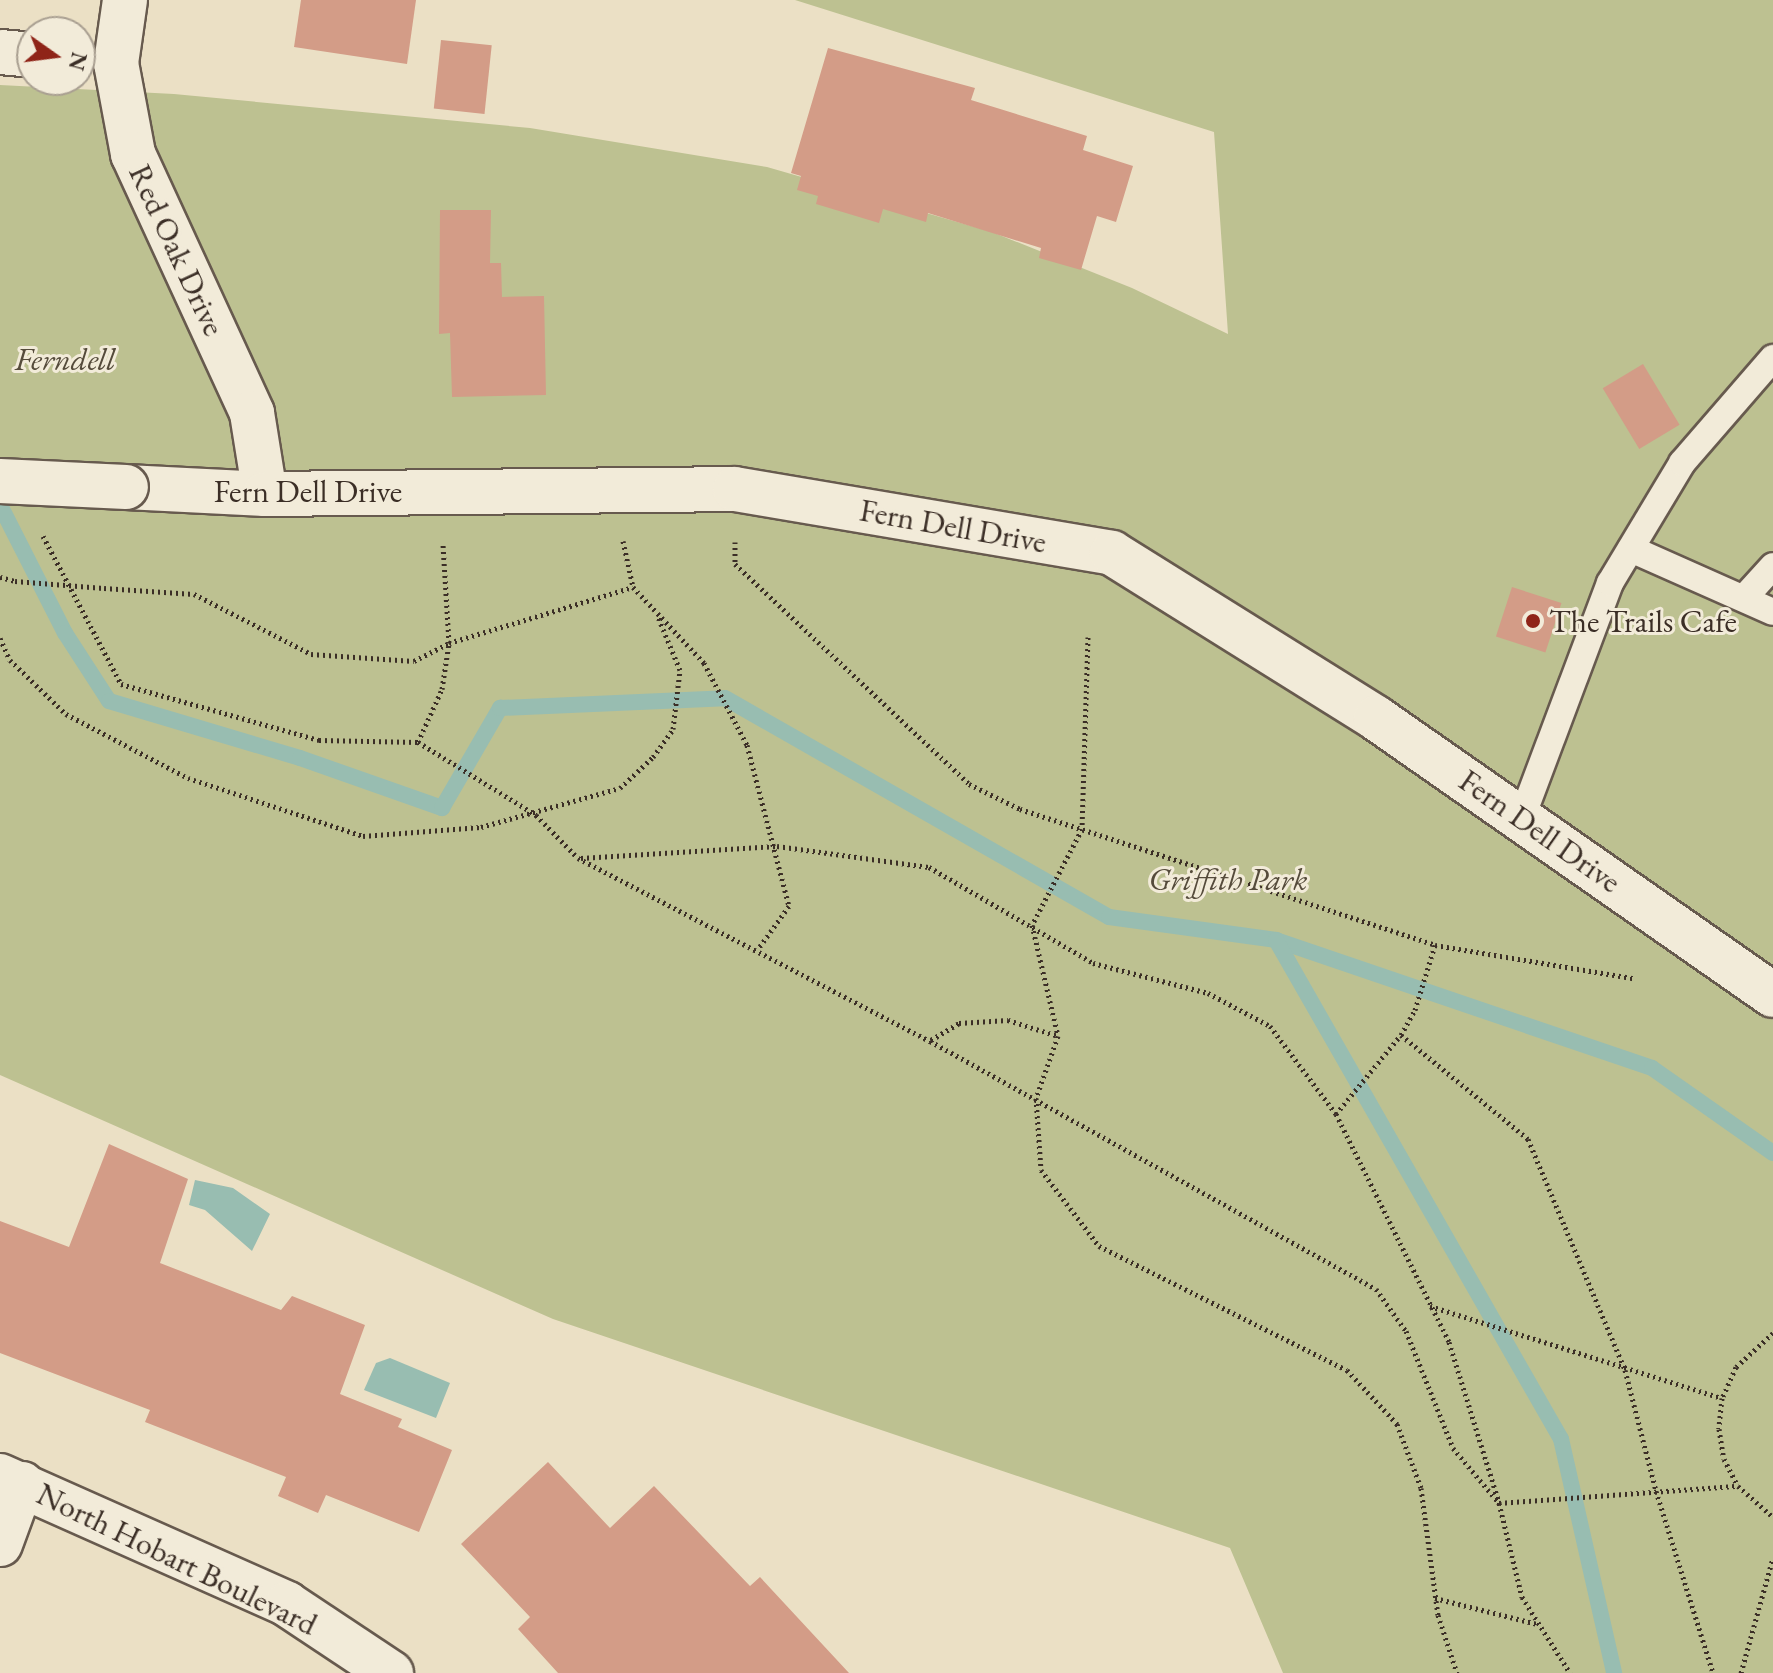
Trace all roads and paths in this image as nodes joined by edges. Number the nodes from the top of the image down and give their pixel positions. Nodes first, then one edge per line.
1 (125, 0) edge
2 (98, 61) edge
3 (1773, 358) edge
4 (0, 481) edge
5 (735, 489) junction
6 (440, 492) junction
7 (265, 494) junction
8 (619, 525) dead end
9 (40, 531) dead end
10 (1631, 549) junction
11 (1773, 566) edge
12 (0, 577) edge
13 (633, 587) junction
14 (1744, 598) junction
15 (655, 611) junction
16 (1773, 612) edge
17 (1088, 637) dead end
18 (0, 638) edge
19 (449, 643) junction
20 (418, 742) junction
21 (536, 815) junction
22 (1522, 817) junction
23 (1082, 829) junction
24 (777, 846) junction
25 (578, 858) junction
26 (1032, 925) junction
27 (1435, 945) junction
28 (758, 949) junction
29 (1633, 978) dead end
30 (1773, 995) edge
31 (1401, 1035) junction
32 (1058, 1036) junction
33 (930, 1041) junction
34 (1036, 1098) junction
35 (1336, 1114) junction
36 (1430, 1306) junction
37 (1773, 1333) edge
38 (1625, 1370) junction
39 (1722, 1398) junction
40 (11, 1480) edge
41 (1738, 1486) junction
42 (1656, 1491) junction
43 (1499, 1503) junction
44 (1773, 1517) edge
45 (0, 1544) edge
46 (1773, 1558) edge
47 (1435, 1598) junction
48 (1538, 1624) junction
49 (391, 1673) edge
50 (1457, 1673) edge
51 (1570, 1673) edge
52 (1713, 1673) edge
53 (1741, 1673) edge

1 - 2 street, Red Oak Drive
2 - 7 street, Red Oak Drive
3 - 10 lane
4 - 7 street, Fern Dell Drive, bridge
5 - 6 street, Fern Dell Drive
5 - 22 street, Fern Dell Drive
5 - 23 path
6 - 7 street, Fern Dell Drive
6 - 19 path
8 - 13 path
9 - 20 path
10 - 14 lane
10 - 22 lane
11 - 14 lane
12 - 19 path, bridge
13 - 15 path
13 - 19 path
14 - 16 lane
15 - 21 path
15 - 24 path
17 - 23 path
18 - 21 path
19 - 20 path
20 - 21 path
21 - 25 path
22 - 30 street, Fern Dell Drive
23 - 26 path
23 - 27 path
24 - 25 path
24 - 26 path
24 - 28 path
25 - 28 path
26 - 32 path
26 - 35 path
27 - 29 path
27 - 31 path
28 - 33 path
31 - 35 path
31 - 38 path
32 - 33 path
32 - 34 path
33 - 34 path
34 - 43 path
34 - 47 path
35 - 36 path
36 - 38 path
36 - 43 path
37 - 39 path
38 - 39 path
38 - 42 path
39 - 41 path
40 - 45 street
40 - 49 street, North Hobart Boulevard
41 - 42 path
41 - 44 path
42 - 43 path
42 - 52 path
43 - 48 path
46 - 53 path
47 - 48 path
47 - 50 path
48 - 51 path

